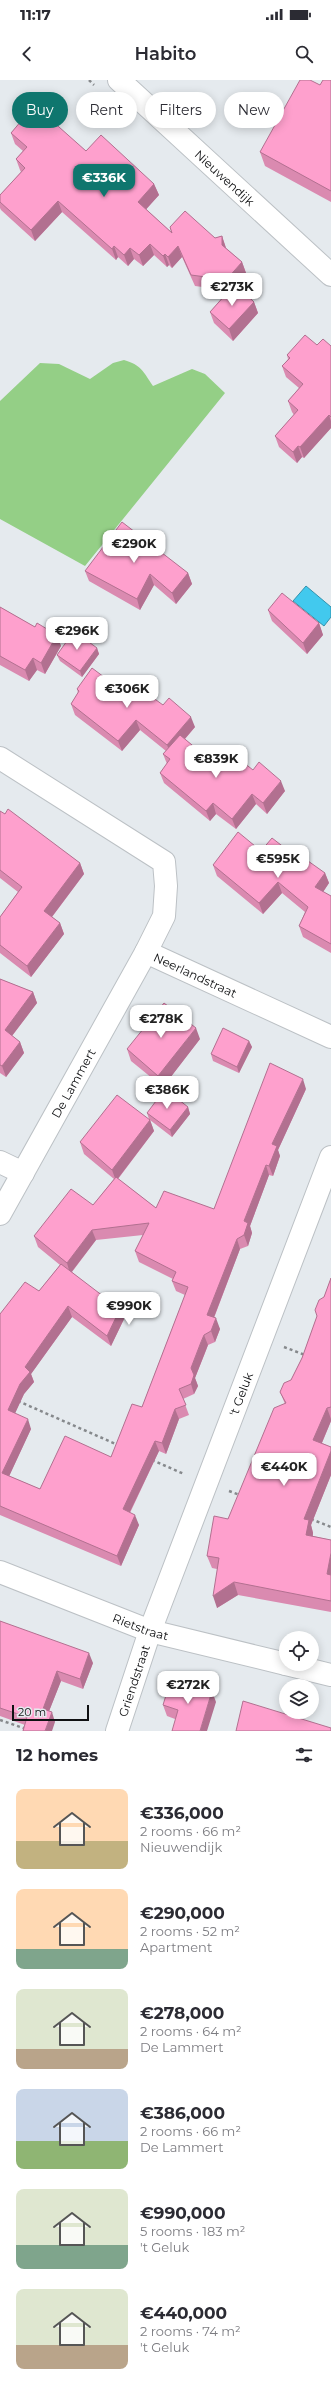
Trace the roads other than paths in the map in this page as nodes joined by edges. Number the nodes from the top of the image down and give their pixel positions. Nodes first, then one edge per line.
1 (119, 80) edge
2 (331, 275) edge
3 (0, 758) edge
4 (146, 952) junction
5 (331, 1037) edge
6 (331, 1157) edge
7 (0, 1162) edge
8 (22, 1173) junction
9 (0, 1214) edge
10 (0, 1572) edge
11 (150, 1631) junction
12 (279, 1662) edge
13 (315, 1671) edge
14 (331, 1675) edge
15 (117, 1731) edge

1 - 2 street, Nieuwendijk
3 - 4 street, Neerlandstraat
4 - 5 street, Neerlandstraat
4 - 8 street, De Lammert
6 - 11 street, 't Geluk
7 - 8 street
8 - 9 street, De Lammert
10 - 11 street, Rietstraat
11 - 12 street, Rietstraat
11 - 15 street, Griendstraat
13 - 14 street, Rietstraat

